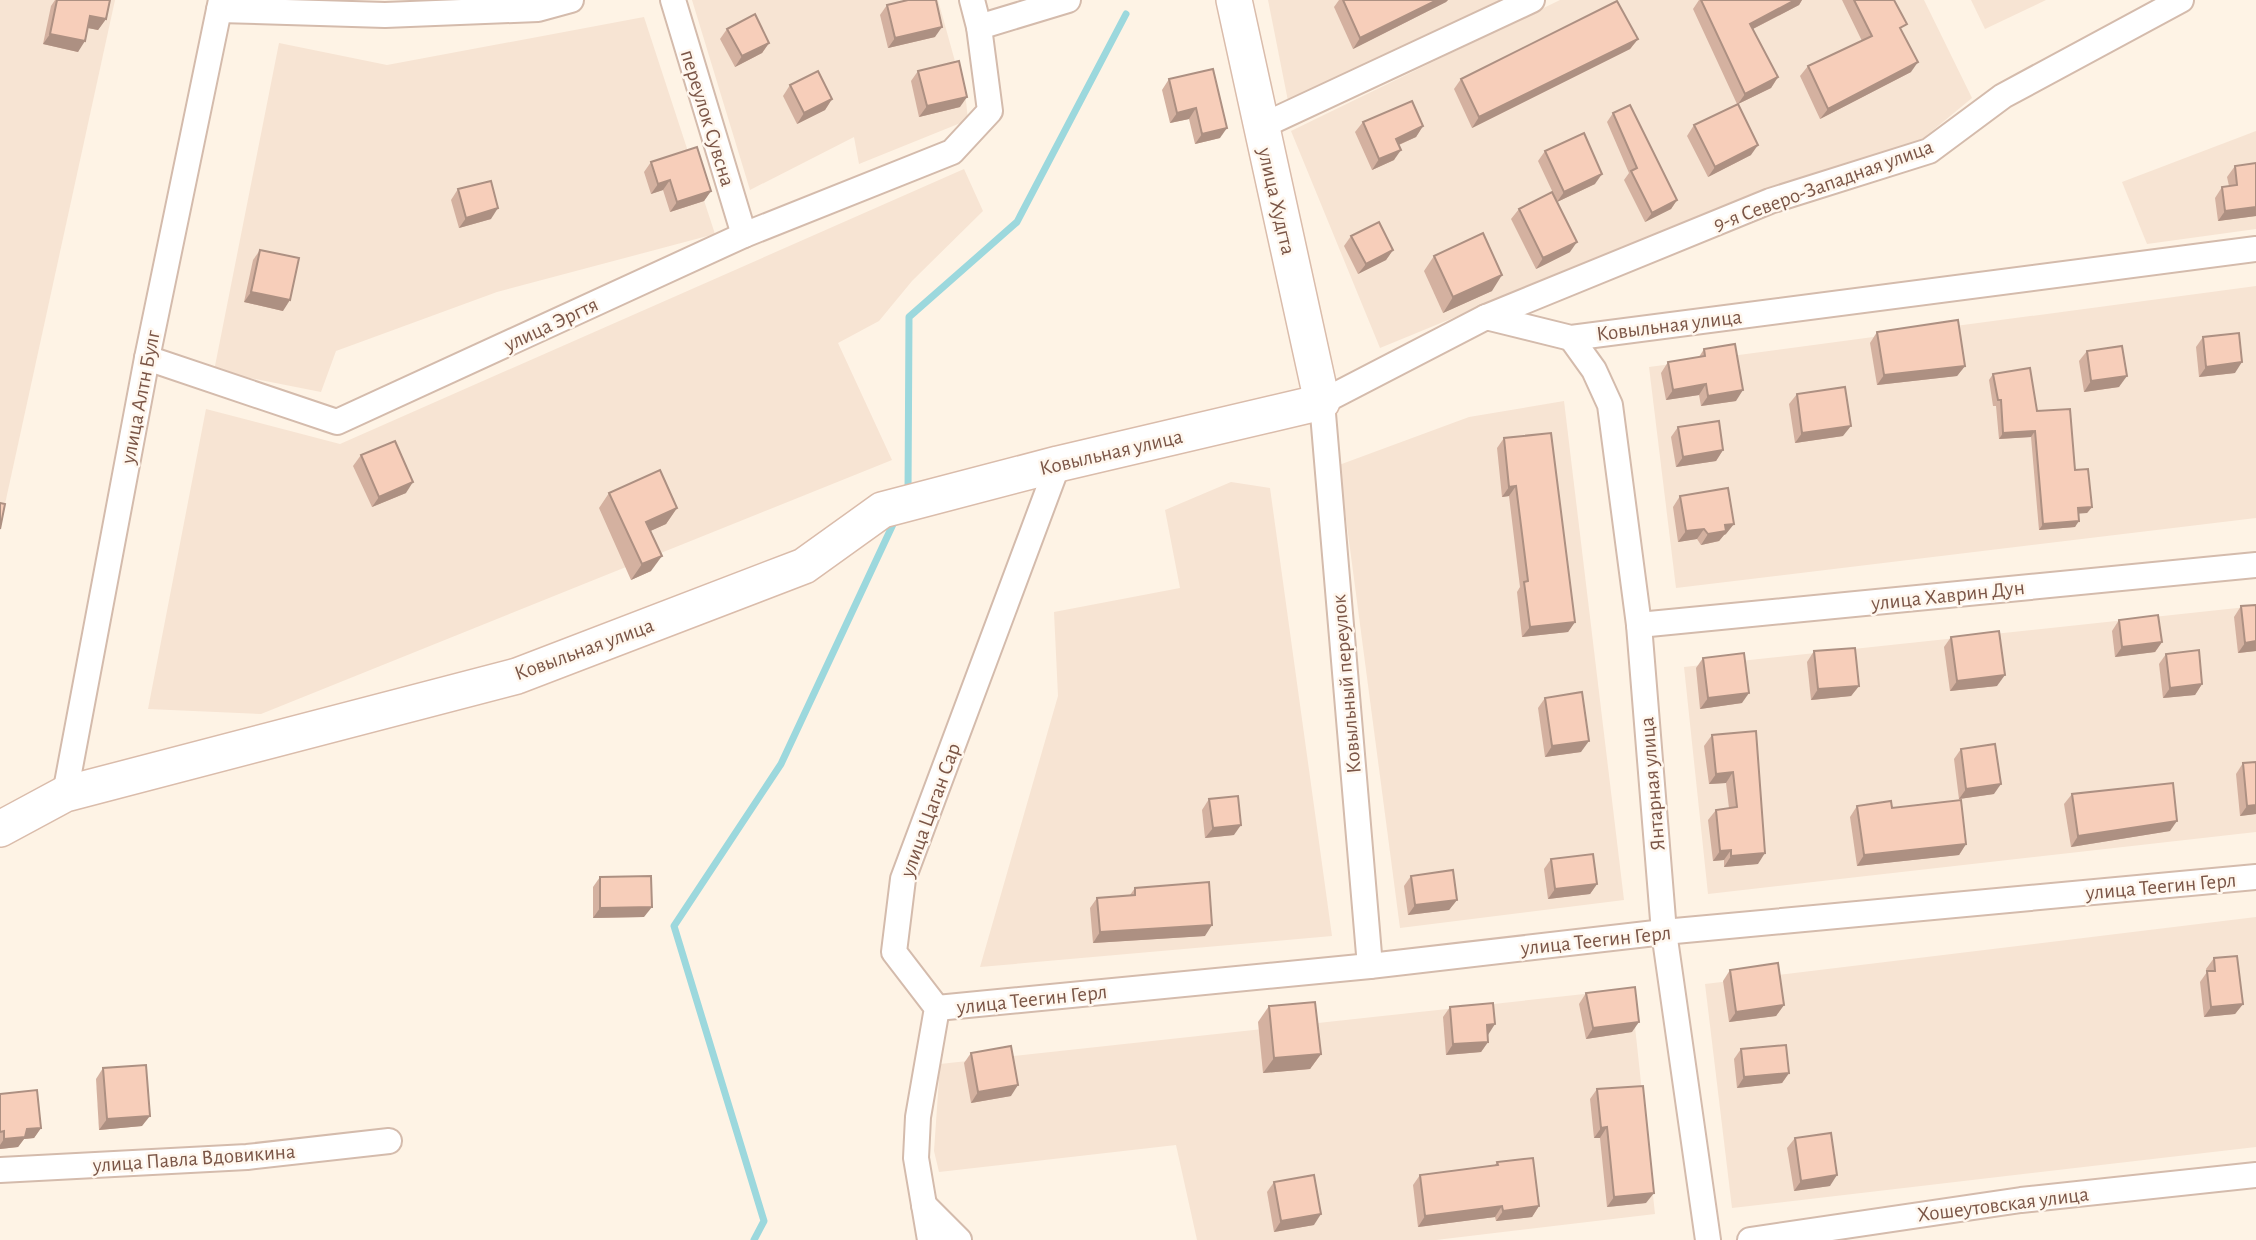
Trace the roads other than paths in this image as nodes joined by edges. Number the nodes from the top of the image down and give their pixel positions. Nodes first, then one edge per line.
1 (571, 0) edge
2 (673, 0) edge
3 (972, 0) edge
4 (1068, 0) edge
5 (1234, 0) edge
6 (1532, 0) edge
7 (2181, 0) edge
8 (220, 5) edge
9 (979, 27) junction
10 (1260, 127) junction
11 (744, 235) junction
12 (2256, 248) edge
13 (1486, 317) junction
14 (1571, 338) junction
15 (148, 358) junction
16 (1322, 402) junction
17 (1058, 464) junction
18 (2256, 565) edge
19 (1639, 625) junction
20 (65, 794) junction
21 (0, 829) edge
22 (2256, 877) edge
23 (1664, 932) junction
24 (1370, 966) junction
25 (937, 1008) junction
26 (389, 1141) dead end
27 (0, 1170) edge
28 (2256, 1175) edge
29 (924, 1205) junction
30 (930, 1240) edge
31 (959, 1240) edge
32 (1709, 1240) edge
33 (1750, 1240) edge

1 - 8 street
2 - 11 street, переулок Сувсна
3 - 9 street
4 - 9 street
5 - 10 street, улица Худгта
6 - 10 street
7 - 13 street, 9-я Северо-Западная улица
8 - 15 street, улица Алтн Булг
9 - 11 street, улица Эргтя
10 - 16 street, улица Худгта
11 - 15 street, улица Эргтя
12 - 14 street, Ковыльная улица
13 - 14 street, Ковыльная улица
13 - 16 street, Ковыльная улица
14 - 19 street, Янтарная улица
15 - 20 street, улица Алтн Булг
16 - 17 street, Ковыльная улица
16 - 24 street, Ковыльный переулок
17 - 20 street, Ковыльная улица
17 - 25 street, улица Цаган Сар
18 - 19 street, улица Хаврин Дун
19 - 23 street, Янтарная улица
20 - 21 street, Ковыльная улица
22 - 23 street, улица Теегин Герл
23 - 24 street, улица Теегин Герл
23 - 32 street, Янтарная улица
24 - 25 street, улица Теегин Герл
25 - 29 street
26 - 27 street, улица Павла Вдовикина
28 - 33 street, Хошеутовская улица
29 - 30 street
29 - 31 street

